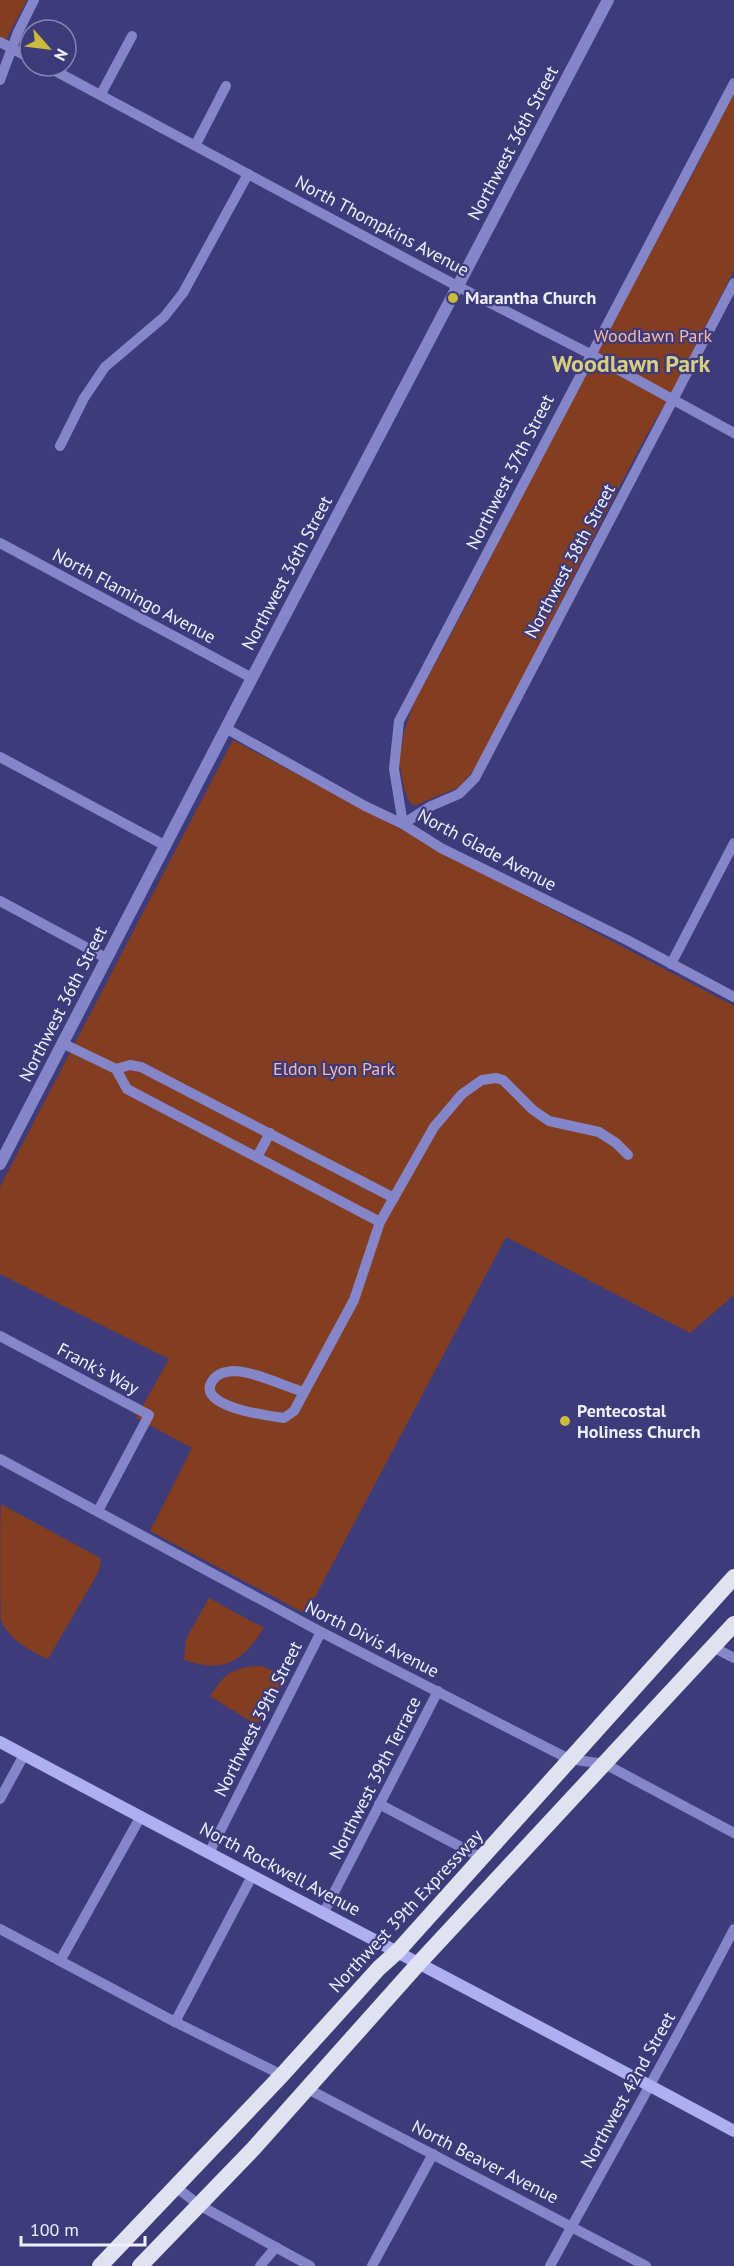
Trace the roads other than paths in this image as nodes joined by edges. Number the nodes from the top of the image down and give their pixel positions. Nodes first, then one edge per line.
1 (34, 0) edge
2 (608, 0) edge
3 (132, 36) dead end
4 (0, 42) edge
5 (12, 49) junction
6 (18, 52) edge
7 (70, 78) edge
8 (0, 80) edge
9 (734, 82) edge
10 (226, 86) dead end
11 (101, 94) junction
12 (196, 144) junction
13 (248, 174) junction
14 (734, 283) edge
15 (459, 287) junction
16 (590, 354) junction
17 (673, 400) junction
18 (734, 433) edge
19 (60, 446) dead end
20 (0, 543) edge
21 (252, 678) junction
22 (227, 729) junction
23 (0, 757) edge
24 (403, 824) junction
25 (734, 843) edge
26 (166, 846) junction
27 (0, 901) edge
28 (106, 958) junction
29 (671, 964) junction
30 (734, 997) edge
31 (63, 1043) junction
32 (116, 1069) junction
33 (270, 1133) junction
34 (628, 1155) dead end
35 (257, 1157) junction
36 (0, 1164) edge
37 (394, 1198) junction
38 (380, 1222) junction
39 (0, 1336) edge
40 (304, 1392) junction
41 (0, 1459) edge
42 (98, 1511) junction
43 (734, 1576) edge
44 (734, 1624) edge
45 (321, 1632) junction
46 (713, 1647) junction
47 (734, 1658) edge
48 (438, 1691) junction
49 (0, 1742) edge
50 (24, 1755) junction
51 (569, 1759) junction
52 (604, 1764) junction
53 (0, 1799) edge
54 (379, 1804) junction
55 (141, 1816) junction
56 (734, 1833) edge
57 (209, 1853) junction
58 (482, 1858) junction
59 (252, 1876) junction
60 (324, 1912) junction
61 (0, 1929) edge
62 (734, 1929) edge
63 (398, 1951) junction
64 (60, 1961) junction
65 (419, 1963) junction
66 (175, 2022) junction
67 (282, 2075) junction
68 (650, 2085) junction
69 (308, 2089) junction
70 (734, 2131) edge
71 (433, 2154) junction
72 (176, 2187) junction
73 (199, 2205) junction
74 (571, 2226) junction
75 (276, 2247) junction
76 (100, 2266) edge
77 (140, 2266) edge
78 (260, 2266) edge
79 (310, 2266) edge
80 (372, 2266) edge
81 (550, 2266) edge
82 (646, 2266) edge

1 - 5 street
2 - 15 street, Northwest 36th Street
3 - 11 street
4 - 5 street
5 - 6 street
5 - 8 street
7 - 11 street, North Thompkins Avenue
9 - 16 street, Northwest 37th Street
10 - 12 street
11 - 12 street, North Thompkins Avenue
12 - 13 street, North Thompkins Avenue
13 - 15 street, North Thompkins Avenue
13 - 19 street
14 - 17 street, Northwest 38th Street
15 - 16 street, North Thompkins Avenue
15 - 21 street, Northwest 36th Street
16 - 17 street, North Thompkins Avenue
16 - 24 street, Northwest 37th Street
17 - 18 street, North Thompkins Avenue
17 - 24 street, Northwest 38th Street
20 - 21 street, North Flamingo Avenue
21 - 22 street, Northwest 36th Street
22 - 24 street, North Glade Avenue
22 - 26 street, Northwest 36th Street
23 - 26 street
24 - 29 street, North Glade Avenue
25 - 29 street
26 - 28 street, Northwest 36th Street
27 - 28 street
28 - 31 street, Northwest 36th Street
29 - 30 street, North Glade Avenue
31 - 32 street
31 - 36 street, Northwest 36th Street
32 - 33 street
32 - 35 street
33 - 35 street
33 - 37 street
34 - 37 street
35 - 38 street
37 - 38 street
38 - 40 street
39 - 42 street, Frank's Way
40 - 40 street
41 - 42 street, North Divis Avenue
42 - 45 street, North Divis Avenue
43 - 51 highway, Northwest 39th Expressway
44 - 46 highway
45 - 48 street, North Divis Avenue
45 - 57 street, Northwest 39th Street
46 - 47 street
46 - 52 highway
48 - 51 street, North Divis Avenue
48 - 54 street, Northwest 39th Terrace
49 - 50 main road, North Rockwell Avenue
50 - 53 street
50 - 55 main road, North Rockwell Avenue
51 - 52 street, North Divis Avenue
51 - 58 highway, Northwest 39th Expressway
52 - 56 street, North Divis Avenue
52 - 65 highway
54 - 58 street
54 - 60 street, Northwest 39th Terrace
55 - 57 main road, North Rockwell Avenue
55 - 64 street
57 - 59 main road, North Rockwell Avenue
58 - 63 highway, Northwest 39th Expressway
59 - 60 main road, North Rockwell Avenue
59 - 66 street
60 - 63 main road, North Rockwell Avenue
61 - 64 street
62 - 68 street, Northwest 42nd Street
63 - 65 main road, North Rockwell Avenue
63 - 67 highway, Northwest 39th Expressway
64 - 66 street
65 - 68 main road, North Rockwell Avenue
65 - 69 highway
66 - 67 street
67 - 72 highway, Northwest 39th Expressway
68 - 70 main road, North Rockwell Avenue
68 - 74 street, Northwest 42nd Street
69 - 71 street, North Beaver Avenue
69 - 73 highway
71 - 74 street, North Beaver Avenue
71 - 80 street
72 - 73 street
72 - 76 highway, Northwest 39th Expressway
73 - 75 street
73 - 77 highway
74 - 81 street, Northwest 42nd Street
74 - 82 street, North Beaver Avenue
75 - 78 street
75 - 79 street

